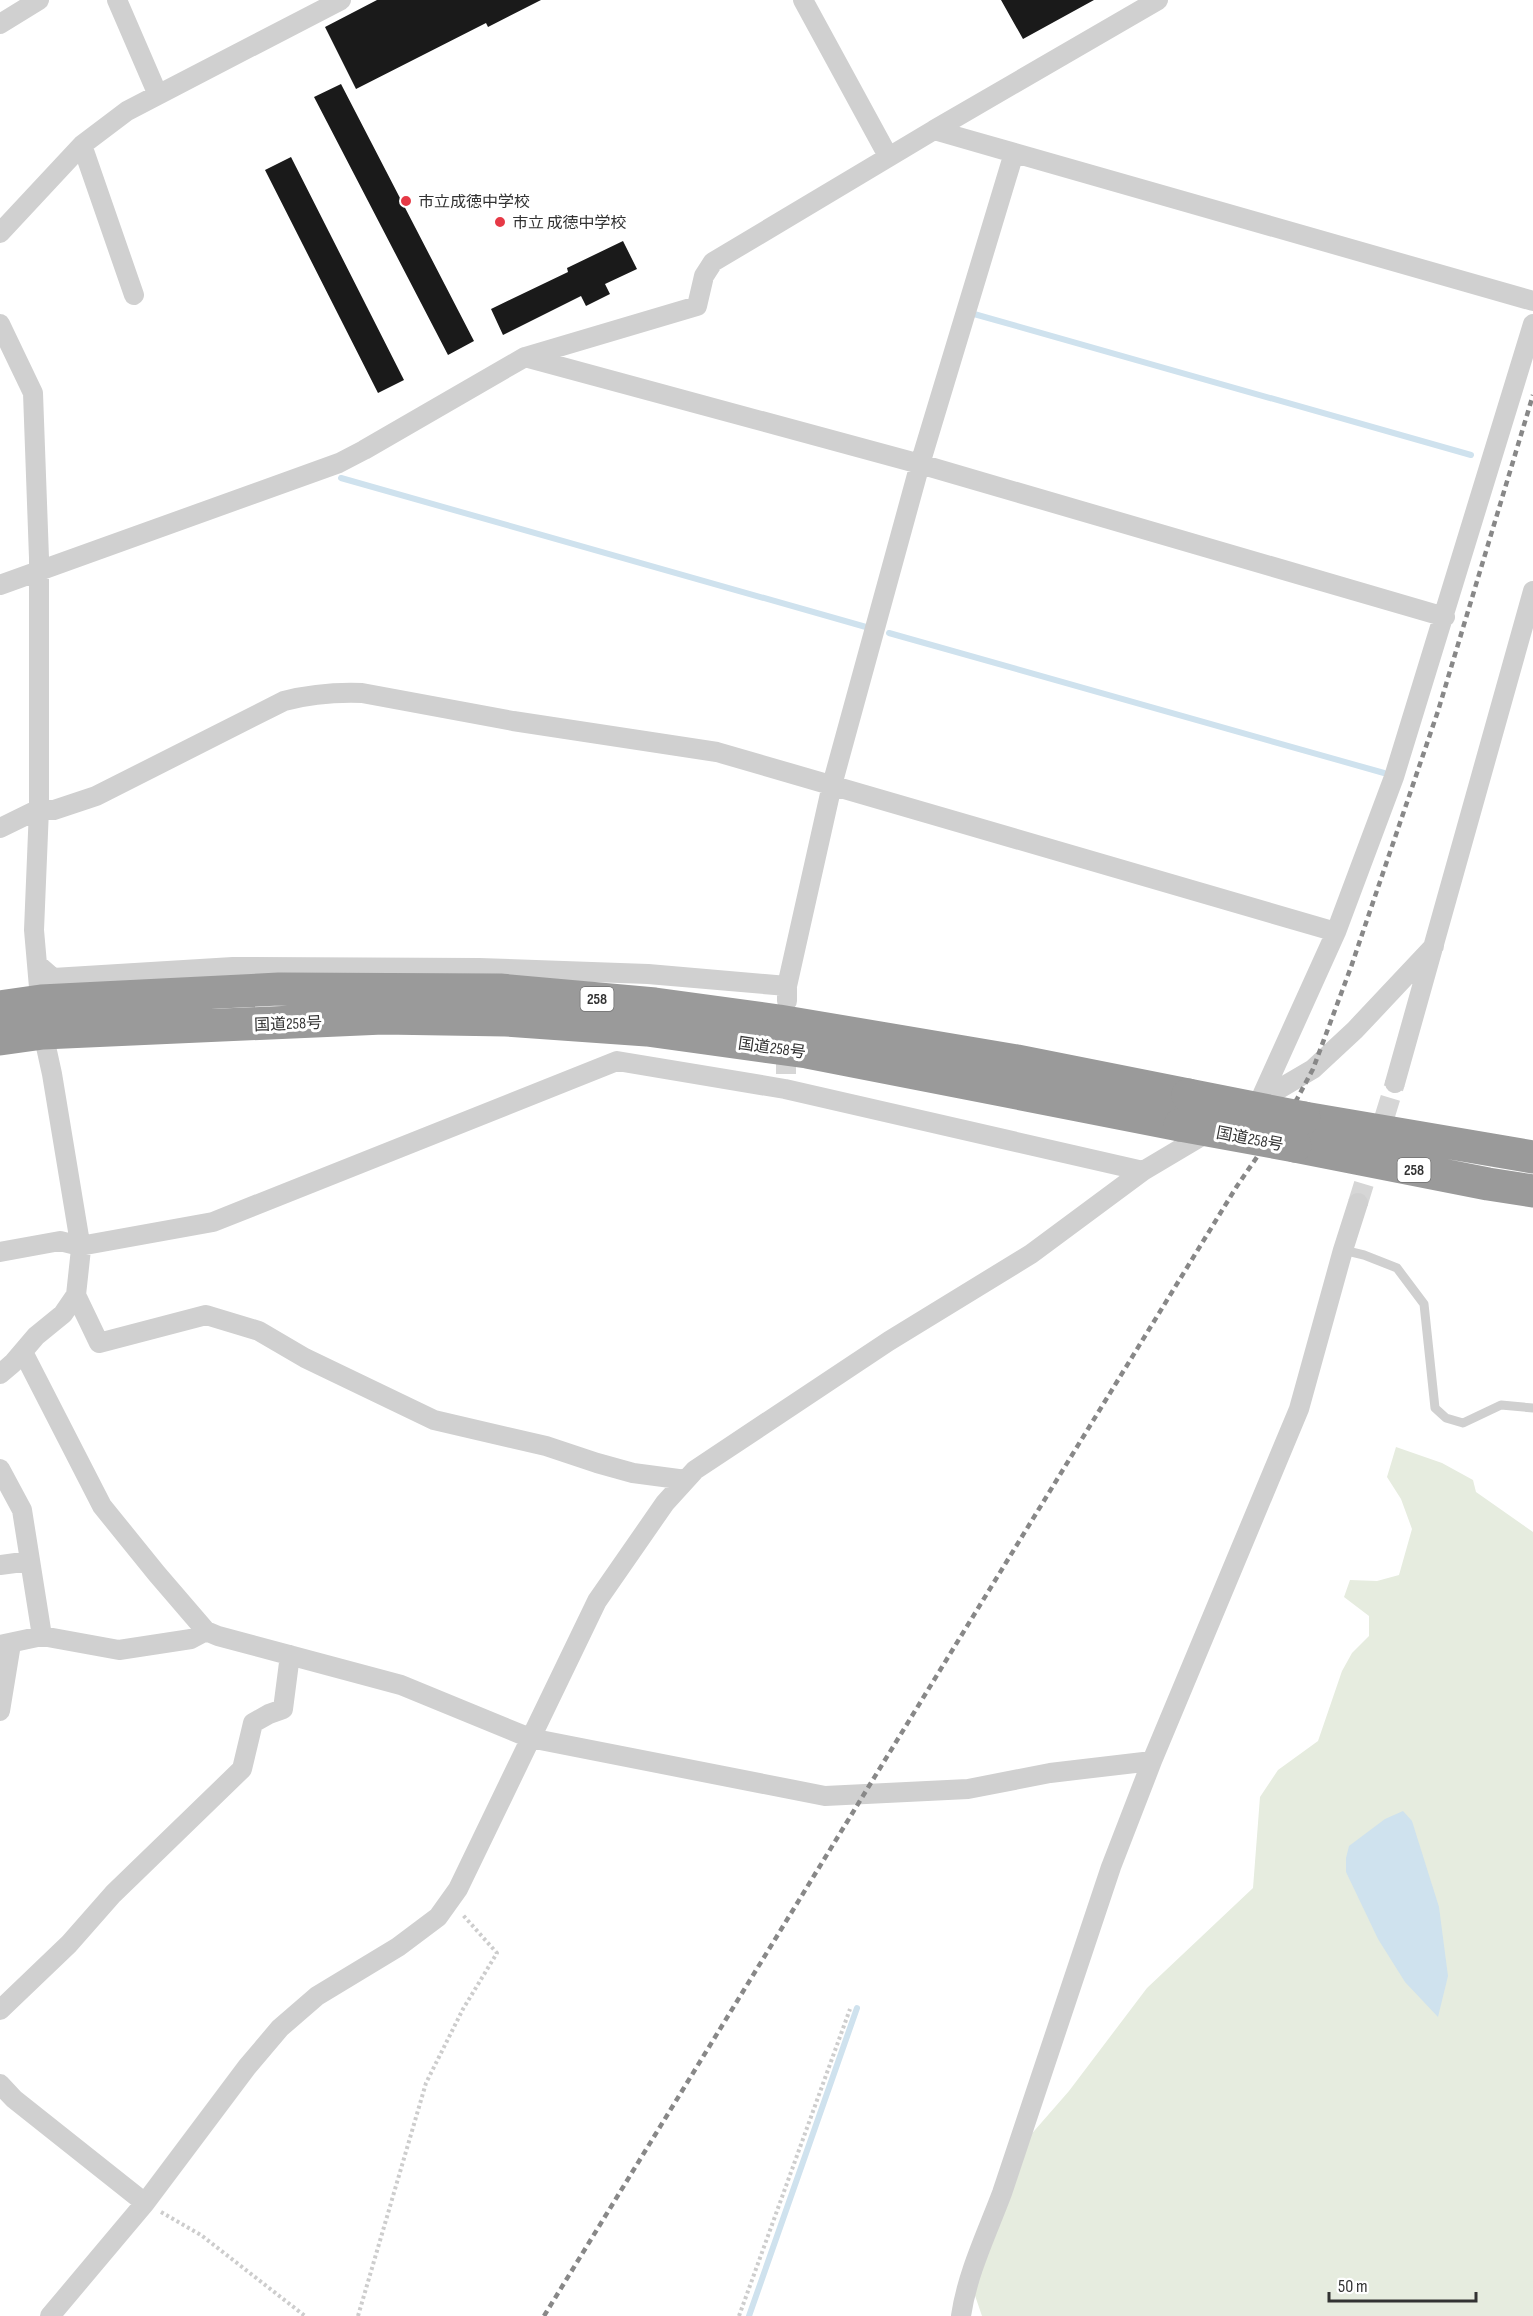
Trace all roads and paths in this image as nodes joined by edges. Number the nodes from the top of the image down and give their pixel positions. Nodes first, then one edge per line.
1 (39, 0) edge
2 (117, 0) edge
3 (341, 0) edge
4 (804, 0) edge
5 (1158, 0) edge
6 (0, 24) edge
7 (158, 95) junction
8 (934, 130) junction
9 (82, 145) junction
10 (1014, 153) junction
11 (888, 156) junction
12 (0, 233) edge
13 (134, 295) dead end
14 (1533, 301) edge
15 (0, 324) edge
16 (1533, 324) edge
17 (525, 357) junction
18 (920, 464) junction
19 (38, 571) junction
20 (0, 585) edge
21 (1533, 591) edge
22 (1445, 617) junction
23 (832, 785) junction
24 (39, 809) junction
25 (0, 828) edge
26 (1336, 932) junction
27 (1434, 946) junction
28 (37, 964) junction
29 (41, 1001) junction
30 (0, 1007) edge
31 (42, 1033) junction
32 (0, 1039) edge
33 (1395, 1083) tunnel mouth
34 (1260, 1100) junction
35 (1184, 1110) junction
36 (1299, 1132) junction
37 (1533, 1157) edge
38 (1143, 1171) junction
39 (1533, 1191) edge
40 (1358, 1203) tunnel mouth
41 (80, 1246) junction
42 (1343, 1250) junction
43 (0, 1252) edge
44 (76, 1295) junction
45 (22, 1352) junction
46 (0, 1374) edge
47 (1533, 1408) edge
48 (0, 1469) edge
49 (686, 1480) junction
50 (30, 1561) junction
51 (0, 1565) edge
52 (206, 1631) junction
53 (42, 1636) junction
54 (6, 1645) edge
55 (290, 1655) junction
56 (0, 1711) edge
57 (530, 1738) junction
58 (1152, 1761) junction
59 (450, 1900) junction
60 (850, 2009) dead end
61 (0, 2010) edge
62 (0, 2084) edge
63 (145, 2202) junction
64 (50, 2316) edge
65 (305, 2316) edge
66 (358, 2316) edge
67 (740, 2316) edge
68 (961, 2316) edge

1 - 6 street
2 - 7 street
3 - 7 street
4 - 11 street
5 - 8 street
7 - 9 street
8 - 10 street
8 - 11 street
9 - 12 street
9 - 13 street
10 - 14 street
10 - 18 street
11 - 17 street
15 - 19 street
16 - 22 street
17 - 18 street
17 - 19 street
18 - 22 street
18 - 23 street
19 - 20 street
19 - 24 street
21 - 27 street
22 - 26 street
23 - 24 street
23 - 26 street
23 - 28 street
24 - 25 street
24 - 28 street
26 - 34 street
27 - 33 street
27 - 34 street
28 - 29 street
29 - 30 highway, 国道258号 / 258
29 - 31 street
29 - 35 highway, 国道258号 / 258
31 - 32 highway, 国道258号 / 258
31 - 35 highway, 国道258号 / 258
31 - 41 street
34 - 38 street
35 - 36 highway, 国道258号 / 258, bridge
36 - 37 highway, 国道258号 / 258
36 - 39 highway, 国道258号 / 258
38 - 41 street
38 - 49 street
40 - 42 street
41 - 43 street
41 - 44 street
42 - 47 lane
42 - 58 street
44 - 45 street
44 - 49 street
45 - 46 street
45 - 52 street
48 - 50 street
49 - 57 street
50 - 51 street
50 - 53 street
52 - 53 street
52 - 55 street
53 - 54 street
54 - 56 street
55 - 57 street
55 - 61 street
57 - 58 street
57 - 59 street
58 - 68 street
59 - 63 street
59 - 66 path
60 - 67 path
62 - 63 street
63 - 64 street
63 - 65 path

